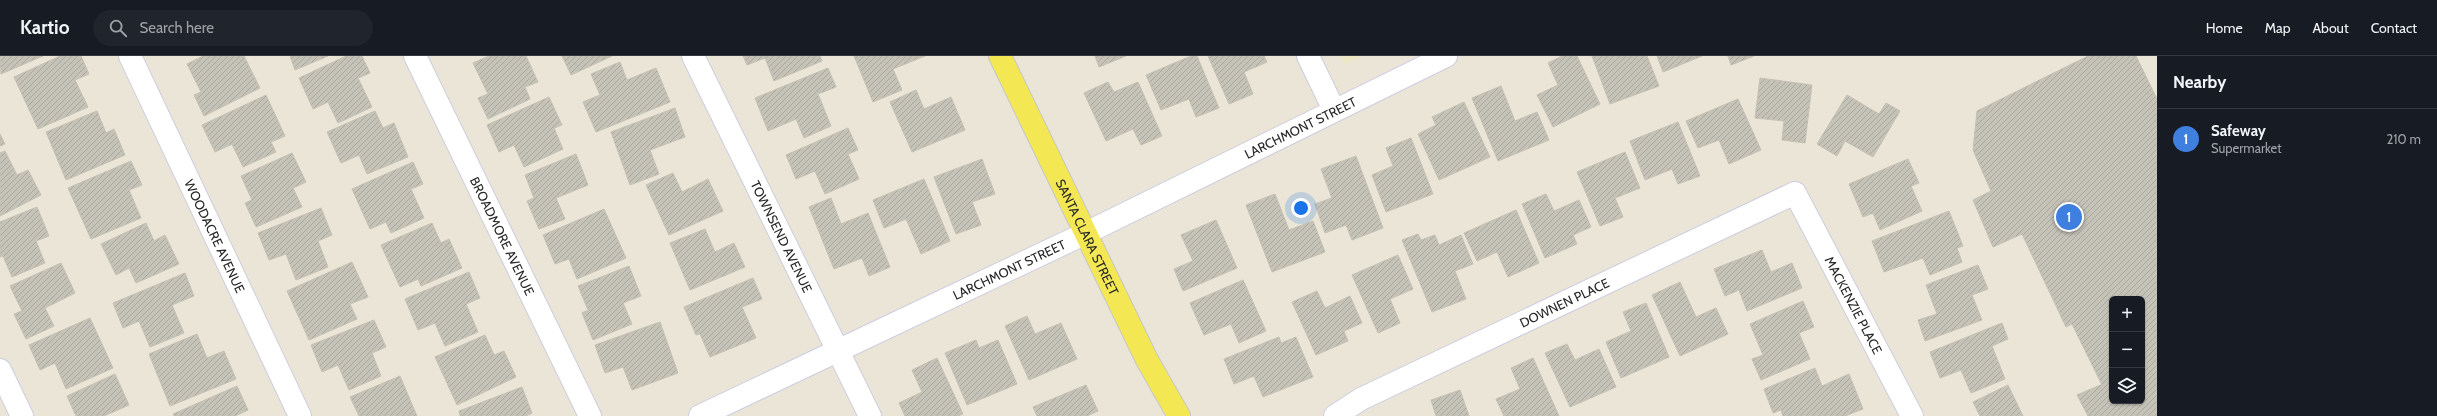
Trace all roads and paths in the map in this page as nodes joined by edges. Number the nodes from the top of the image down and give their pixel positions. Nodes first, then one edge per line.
1 (130, 56) edge
2 (415, 56) edge
3 (693, 56) edge
4 (1000, 56) edge
5 (1308, 56) edge
6 (1446, 56) edge
7 (1334, 110) junction
8 (1795, 193) joint
9 (1084, 234) junction
10 (838, 349) junction
11 (0, 370) edge
12 (22, 416) edge
13 (300, 416) edge
14 (590, 416) edge
15 (700, 416) edge
16 (870, 416) edge
17 (1180, 416) edge
18 (1335, 416) edge
19 (1912, 416) edge

1 - 13 street, WOODACRE AVENUE
2 - 14 street, BROADMORE AVENUE
3 - 10 street, TOWNSEND AVENUE
4 - 9 main road, SANTA CLARA STREET
5 - 7 street
6 - 7 street, LARCHMONT STREET
7 - 9 street, LARCHMONT STREET
8 - 18 street, DOWNEN PLACE
8 - 19 street, MACKENZIE PLACE
9 - 10 street, LARCHMONT STREET
9 - 17 main road, SANTA CLARA STREET
10 - 15 street, LARCHMONT STREET
10 - 16 street, TOWNSEND AVENUE
11 - 12 street

